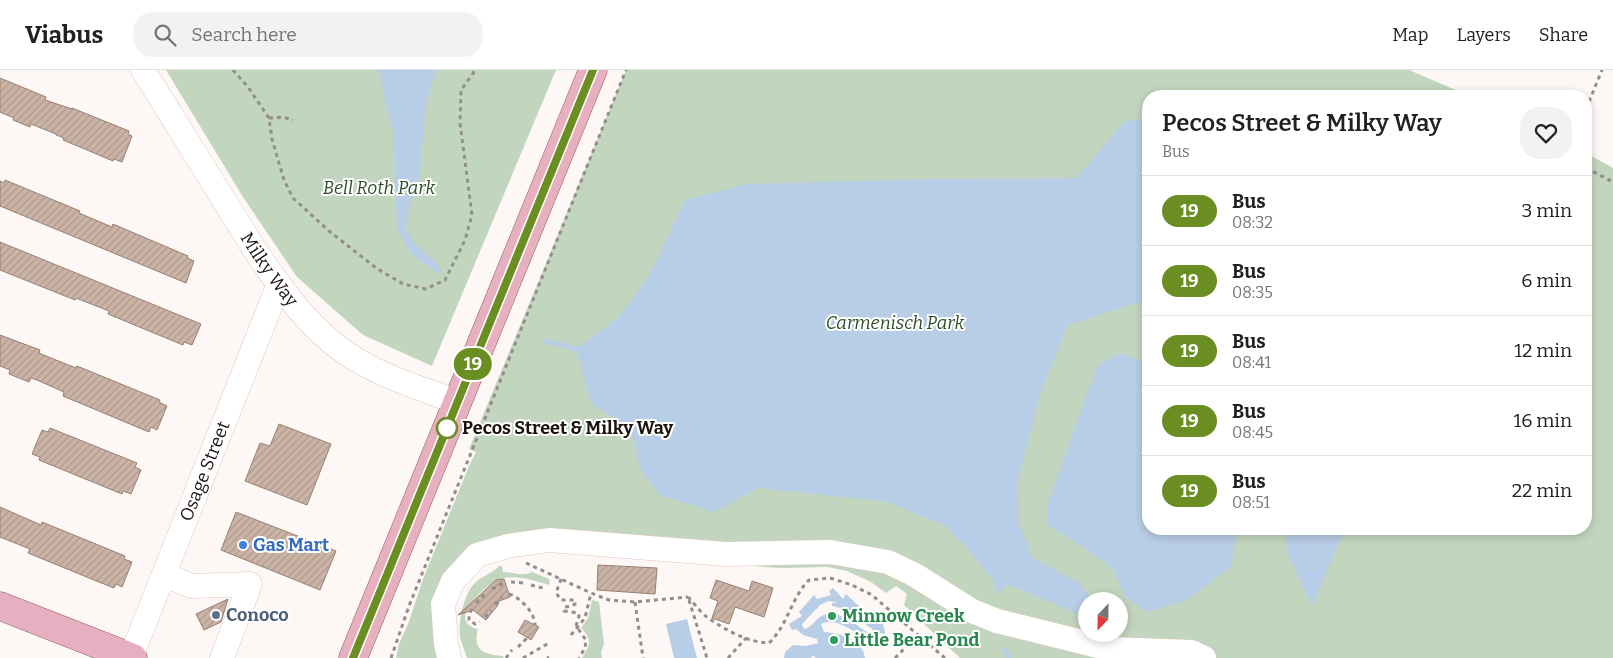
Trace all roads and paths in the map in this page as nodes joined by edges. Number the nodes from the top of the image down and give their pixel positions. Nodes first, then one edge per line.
1 (143, 70) edge
2 (233, 70) edge
3 (478, 70) edge
4 (593, 70) edge
5 (626, 70) edge
6 (1602, 70) edge
7 (1592, 94) edge
8 (269, 118) junction
9 (293, 120) dead end
10 (1592, 171) edge
11 (1613, 182) edge
12 (279, 284) junction
13 (458, 402) junction
14 (508, 546) junction
15 (164, 574) junction
16 (561, 579) junction
17 (511, 582) dead end
18 (504, 583) dead end
19 (524, 583) dead end
20 (530, 585) dead end
21 (492, 588) dead end
22 (543, 588) dead end
23 (550, 590) dead end
24 (486, 593) dead end
25 (556, 593) junction
26 (591, 593) junction
27 (509, 594) dead end
28 (688, 596) junction
29 (502, 597) dead end
30 (635, 602) junction
31 (476, 604) dead end
32 (496, 605) dead end
33 (0, 606) edge
34 (472, 609) dead end
35 (491, 610) dead end
36 (485, 617) dead end
37 (480, 622) dead end
38 (535, 624) dead end
39 (365, 629) junction
40 (578, 629) junction
41 (571, 635) dead end
42 (918, 635) junction
43 (527, 638) dead end
44 (746, 638) junction
45 (549, 644) dead end
46 (518, 647) dead end
47 (512, 650) dead end
48 (132, 658) edge
49 (222, 658) edge
50 (353, 658) edge
51 (367, 658) edge
52 (391, 658) edge
53 (449, 658) edge
54 (506, 658) edge
55 (523, 658) edge
56 (579, 658) edge
57 (643, 658) edge
58 (706, 658) edge
59 (728, 658) edge
60 (895, 658) edge
61 (945, 658) edge
62 (1204, 658) edge

1 - 12 street, Milky Way
2 - 8 path
3 - 8 path
4 - 13 main road
5 - 52 path
6 - 7 path
8 - 9 path
10 - 11 path
12 - 13 street, Milky Way
12 - 15 street, Osage Street
13 - 39 main road
14 - 16 path
14 - 53 street
14 - 62 street
15 - 48 street, Osage Street
15 - 49 street
16 - 25 path
16 - 26 path
17 - 19 path
18 - 21 path
20 - 22 path
23 - 25 path
24 - 31 path
25 - 40 path
26 - 30 path
26 - 40 path
27 - 38 path
28 - 30 path
28 - 44 path
28 - 58 path
29 - 32 path
30 - 57 path
33 - 48 main road
34 - 37 path
35 - 36 path
39 - 50 main road
39 - 51 main road
40 - 41 path
40 - 56 path
42 - 44 path
42 - 60 path
42 - 61 path
43 - 46 path
44 - 59 path
45 - 55 path
47 - 54 path

